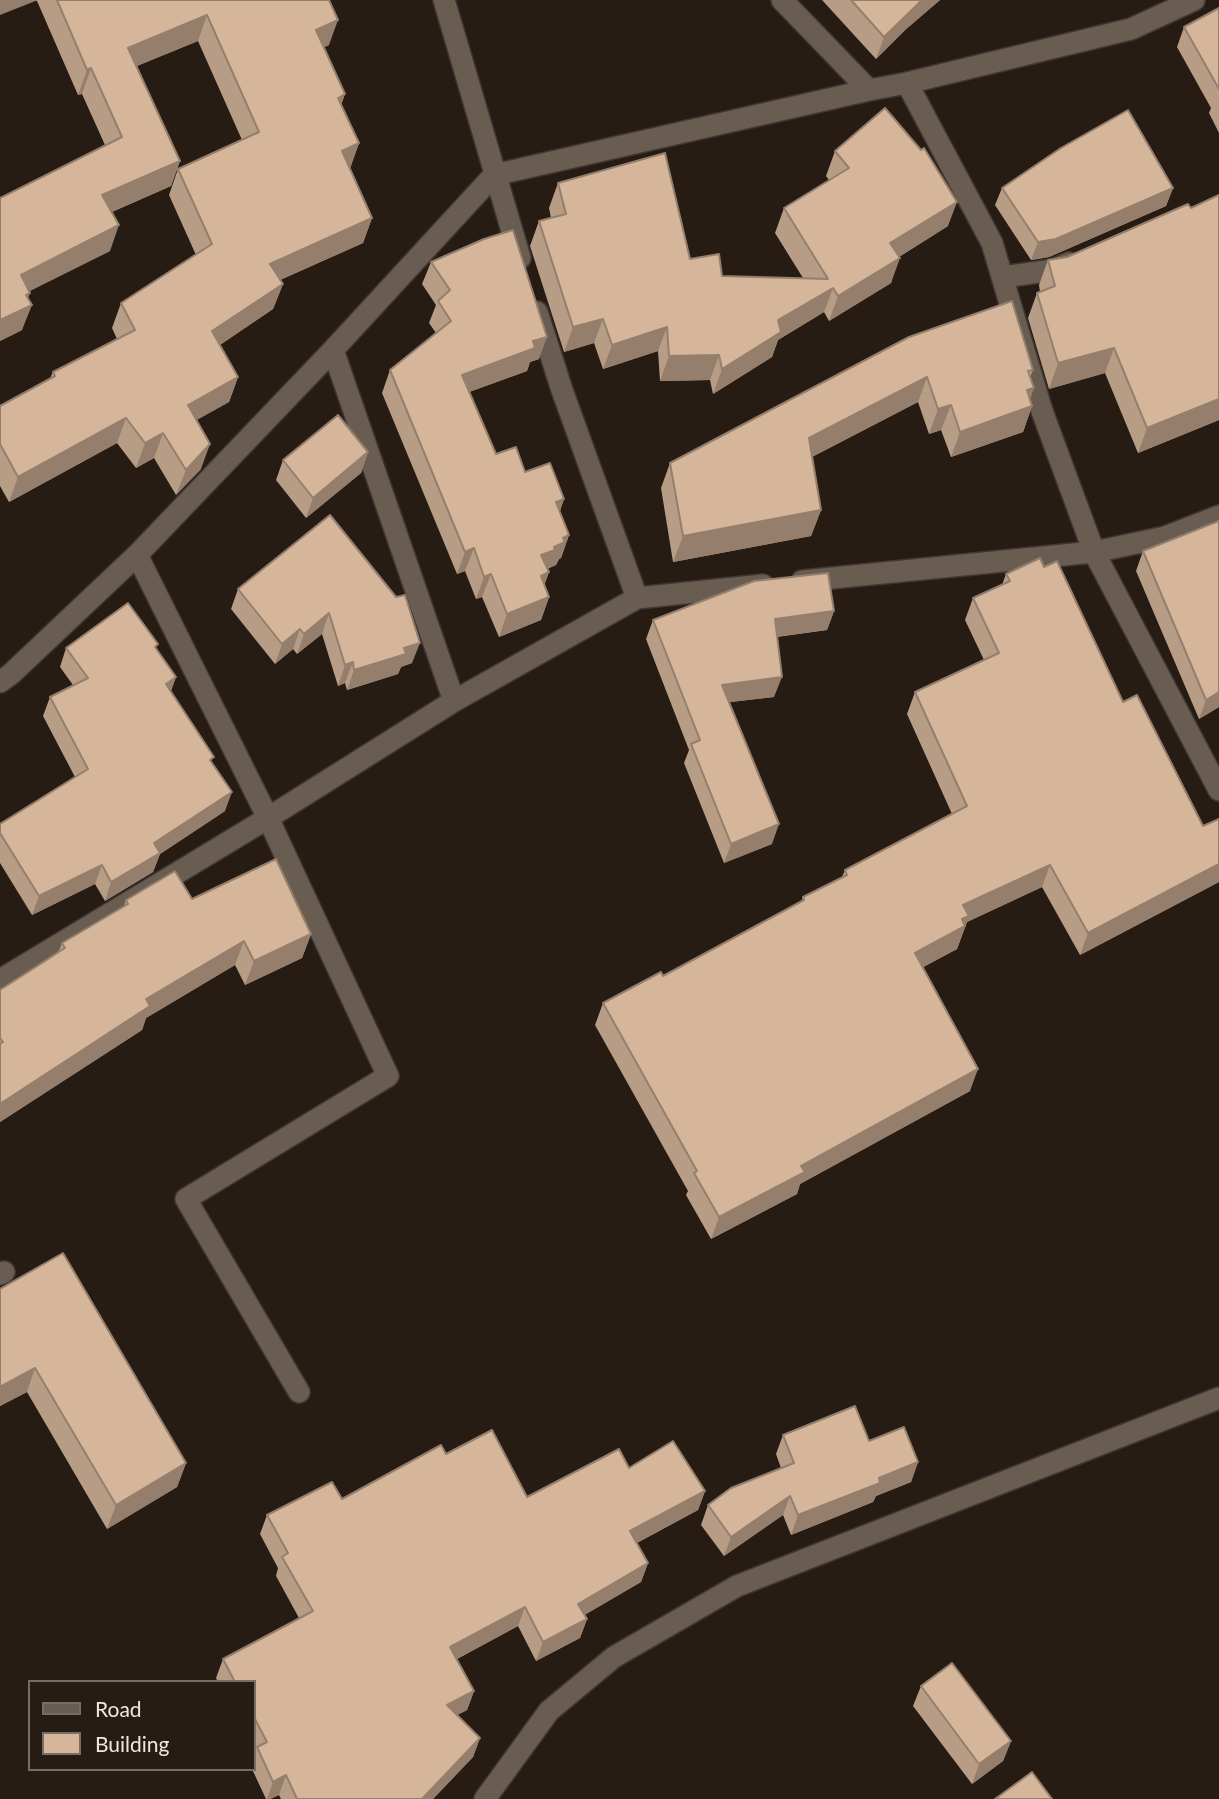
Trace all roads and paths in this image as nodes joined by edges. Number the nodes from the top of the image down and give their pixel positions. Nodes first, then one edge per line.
1 (444, 0) edge
2 (782, 0) edge
3 (1194, 0) edge
4 (907, 83) junction
5 (869, 90) junction
6 (494, 175) junction
7 (1091, 253) edge
8 (1003, 277) junction
9 (333, 350) junction
10 (1219, 516) edge
11 (1094, 552) junction
12 (137, 555) junction
13 (637, 598) junction
14 (0, 682) edge
15 (454, 701) junction
16 (1219, 790) edge
17 (268, 818) junction
18 (1, 975) edge
19 (299, 1392) dead end
20 (1219, 1398) edge
21 (485, 1799) edge

1 - 6 street
2 - 5 street
3 - 4 street
4 - 5 street
4 - 8 street
5 - 6 street
6 - 9 street
6 - 13 street
7 - 8 street
8 - 11 street
9 - 12 street
9 - 15 street
10 - 11 street
11 - 13 street
11 - 16 street
12 - 14 street
12 - 17 street
13 - 15 street
15 - 17 street
17 - 18 street
17 - 19 street
20 - 21 street

